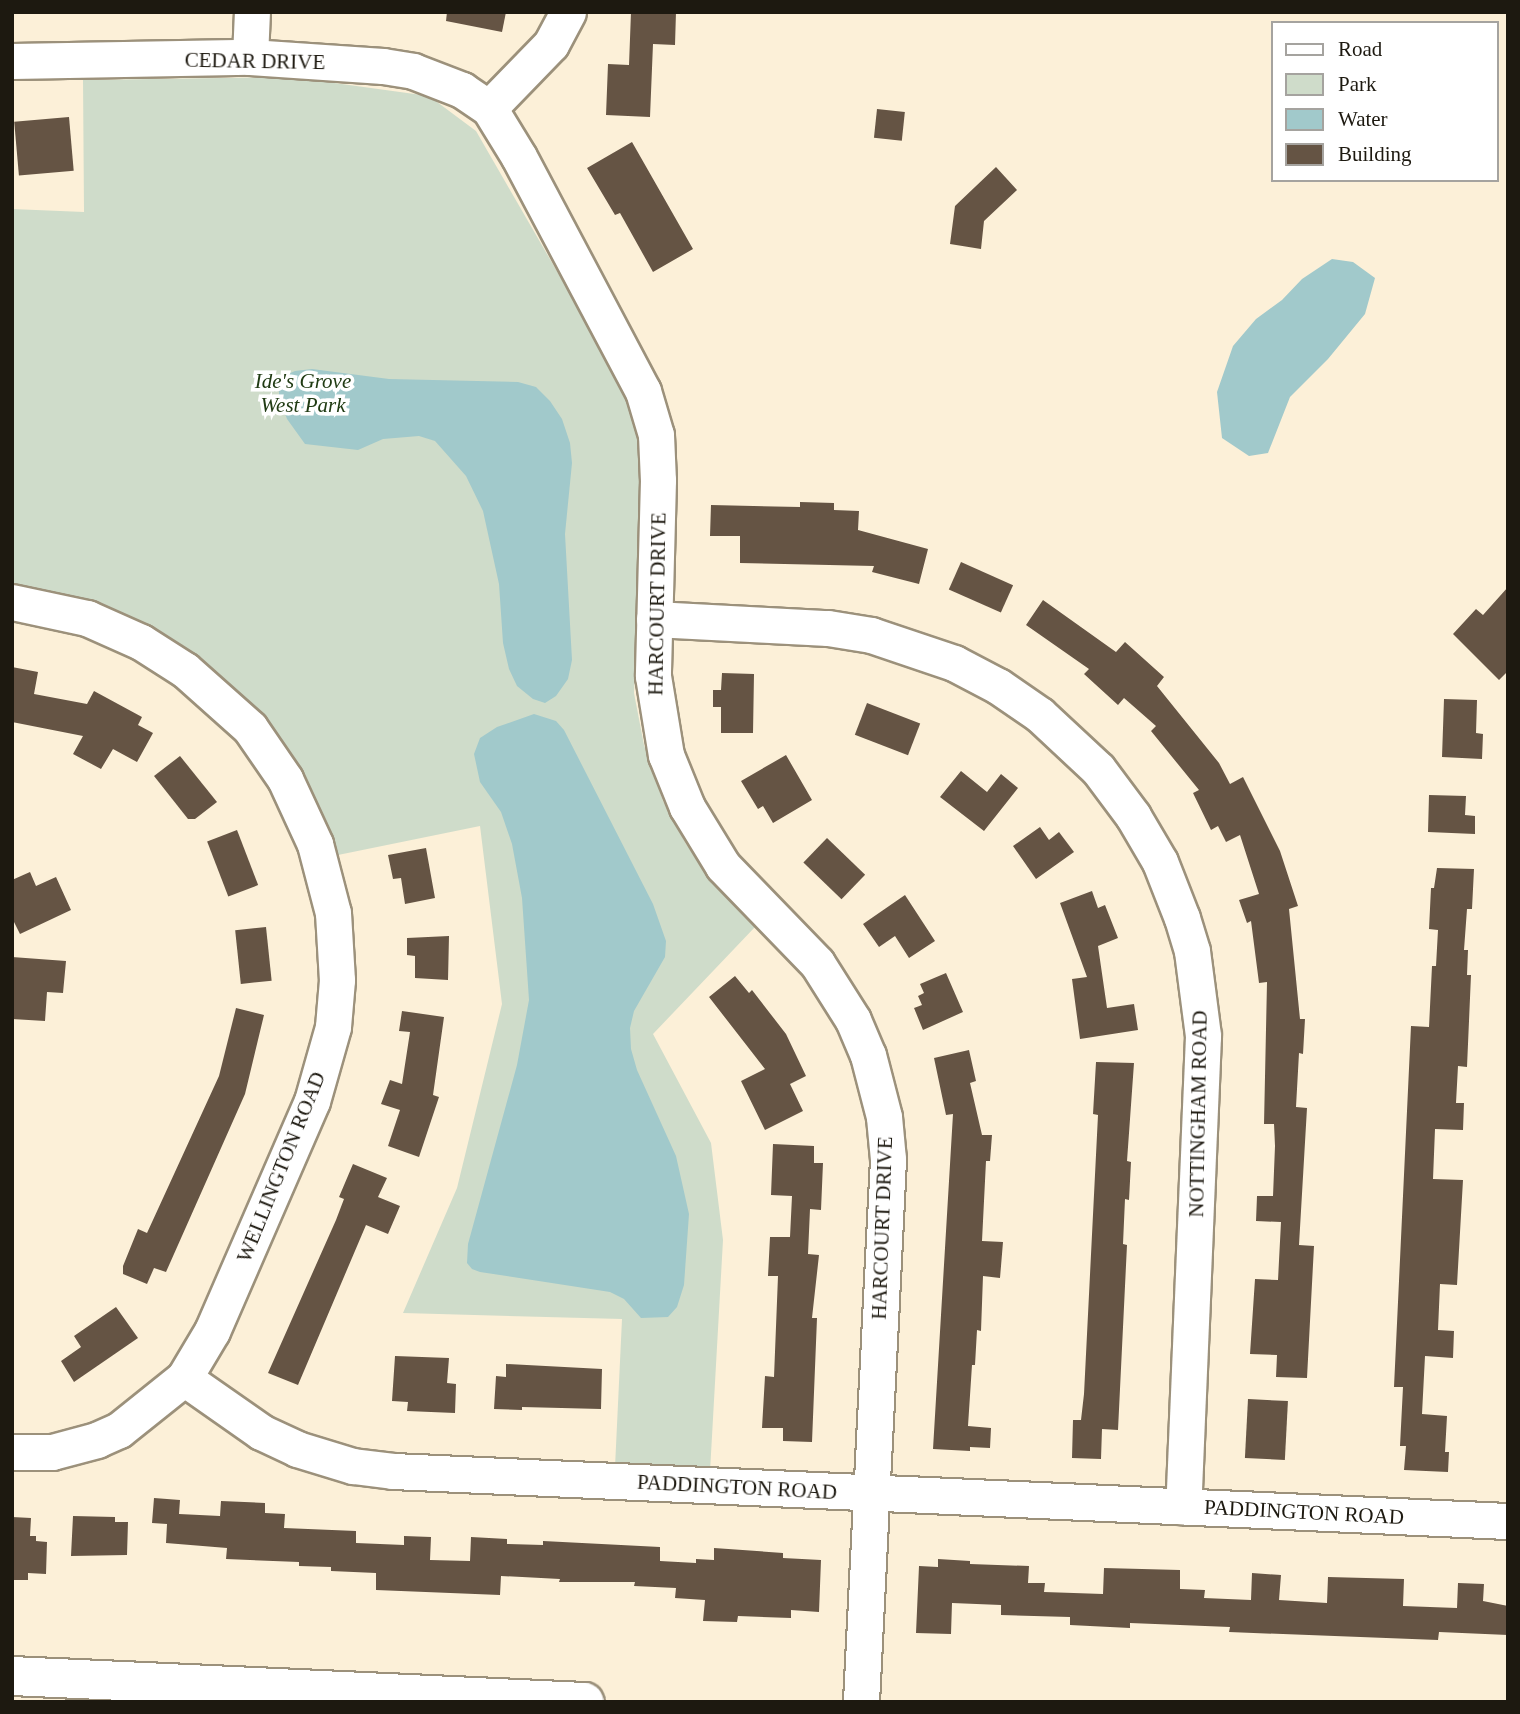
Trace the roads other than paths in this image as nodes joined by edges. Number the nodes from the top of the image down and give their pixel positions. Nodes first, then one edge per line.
1 (252, 12) edge
2 (568, 12) edge
3 (250, 57) junction
4 (12, 61) edge
5 (489, 108) junction
6 (12, 602) edge
7 (654, 619) junction
8 (184, 1378) junction
9 (12, 1452) edge
10 (871, 1493) junction
11 (1183, 1507) junction
12 (1508, 1521) edge
13 (12, 1676) edge
14 (584, 1702) edge
15 (862, 1702) edge

1 - 3 street
2 - 5 street
3 - 4 street, CEDAR DRIVE
3 - 5 street, CEDAR DRIVE
5 - 7 street, HARCOURT DRIVE
6 - 8 street, WELLINGTON ROAD
7 - 10 street, HARCOURT DRIVE
7 - 11 street, NOTTINGHAM ROAD
8 - 9 street
8 - 10 street, PADDINGTON ROAD
10 - 11 street, PADDINGTON ROAD
10 - 15 street, HARCOURT DRIVE
11 - 12 street, PADDINGTON ROAD
13 - 14 main road

